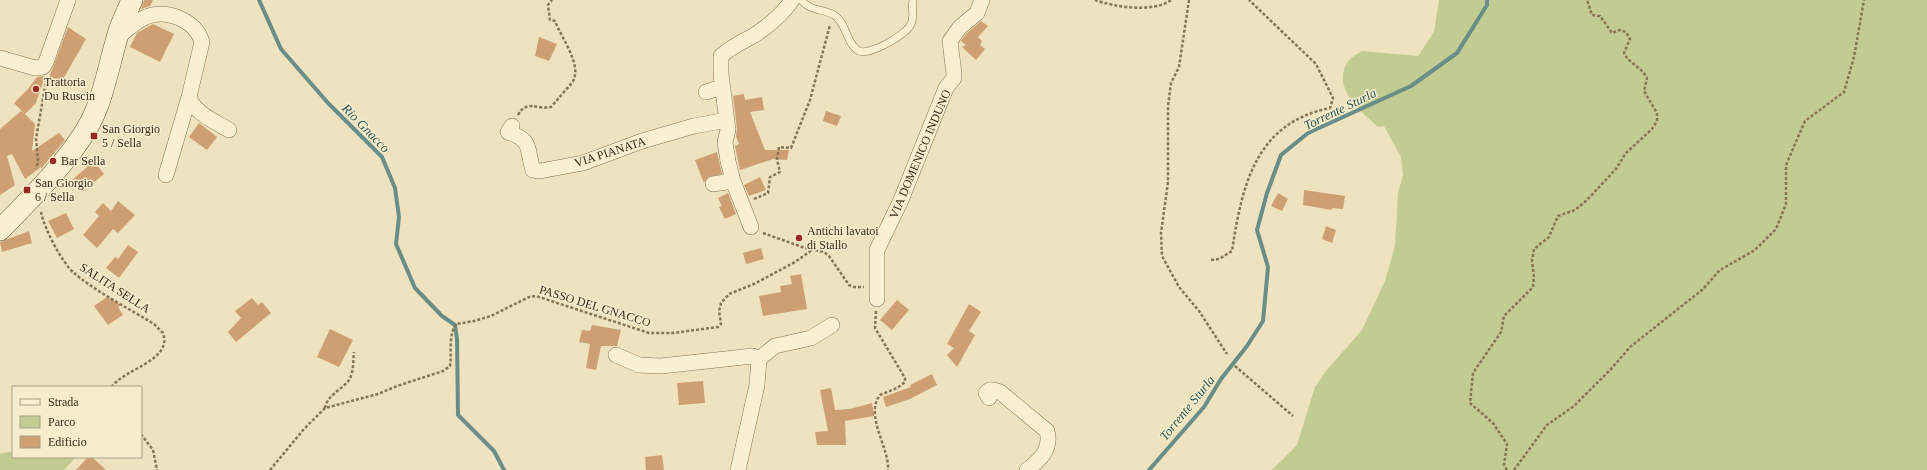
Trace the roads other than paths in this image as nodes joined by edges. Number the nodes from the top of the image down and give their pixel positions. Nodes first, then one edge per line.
1 (68, 0) edge
2 (132, 0) edge
3 (792, 0) edge
4 (801, 0) edge
5 (913, 0) edge
6 (982, 0) edge
7 (118, 36) junction
8 (0, 58) edge
9 (722, 85) junction
10 (706, 92) dead end
11 (189, 97) junction
12 (726, 120) junction
13 (512, 126) road end
14 (229, 130) dead end
15 (166, 175) dead end
16 (733, 181) junction
17 (713, 184) dead end
18 (751, 227) road end
19 (0, 230) edge
20 (877, 293) road end
21 (832, 325) dead end
22 (616, 354) dead end
23 (759, 359) junction
24 (989, 398) dead end
25 (738, 470) edge
26 (1027, 470) edge

1 - 8 street
2 - 7 street
3 - 9 street
4 - 5 lane
6 - 20 street, VIA DOMENICO INDUNO
7 - 11 street
7 - 19 street
9 - 10 street
9 - 12 street
11 - 14 street
11 - 15 street
12 - 13 street, VIA PIANATA
12 - 16 street
16 - 17 street
16 - 18 street
21 - 23 street
22 - 23 street
23 - 25 street
24 - 26 street

